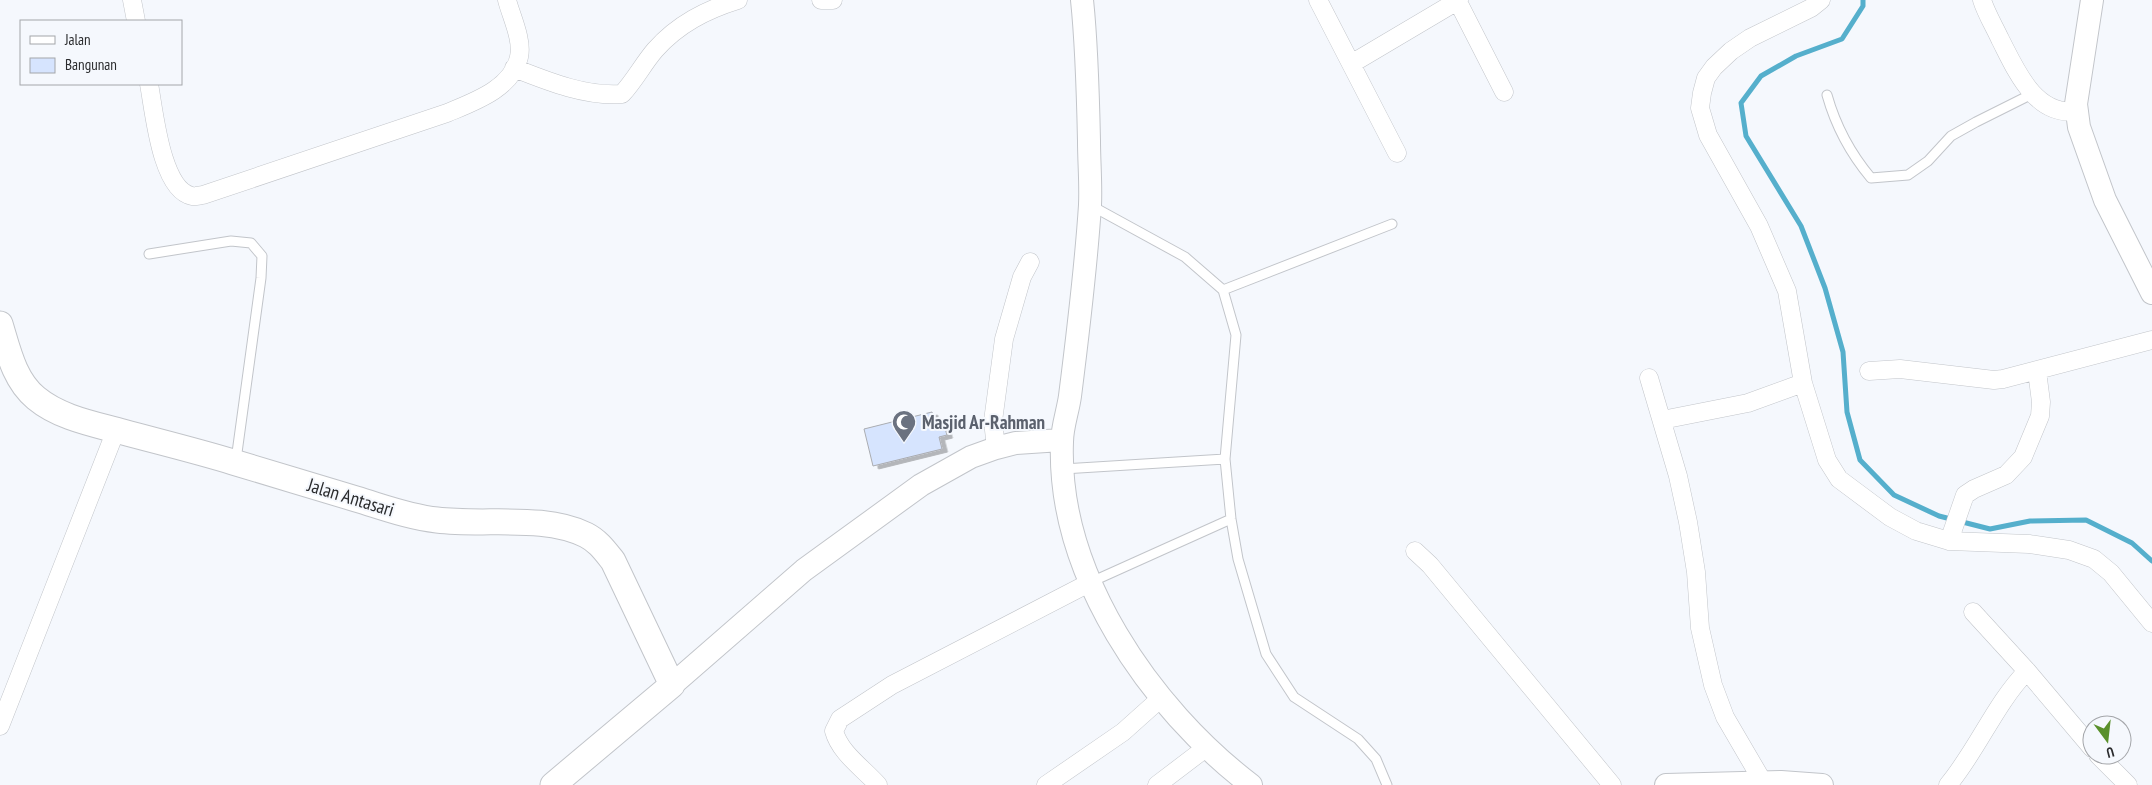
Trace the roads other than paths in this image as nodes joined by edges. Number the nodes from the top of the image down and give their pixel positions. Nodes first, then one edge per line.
1 (132, 0) edge
2 (506, 0) edge
3 (738, 0) edge
4 (821, 0) edge
5 (832, 0) edge
6 (1082, 0) edge
7 (1318, 0) edge
8 (1458, 0) edge
9 (1821, 0) edge
10 (1982, 0) edge
11 (2092, 0) edge
12 (136, 20) edge
13 (1351, 64) junction
14 (514, 68) junction
15 (149, 85) edge
16 (1504, 92) dead end
17 (2032, 94) junction
18 (1827, 95) dead end
19 (2077, 111) junction
20 (1397, 153) dead end
21 (1090, 205) junction
22 (1392, 224) dead end
23 (149, 254) dead end
24 (1030, 262) dead end
25 (1223, 290) junction
26 (2152, 293) edge
27 (0, 324) edge
28 (2152, 340) edge
29 (1869, 371) dead end
30 (2037, 371) junction
31 (1649, 378) dead end
32 (1803, 383) junction
33 (1662, 420) junction
34 (116, 430) junction
35 (1062, 440) junction
36 (996, 448) junction
37 (1224, 458) junction
38 (236, 463) junction
39 (1062, 469) junction
40 (1231, 519) junction
41 (1950, 539) junction
42 (1415, 551) dead end
43 (1091, 582) junction
44 (1973, 612) dead end
45 (2152, 623) edge
46 (2027, 671) junction
47 (672, 686) junction
48 (1161, 698) junction
49 (0, 726) edge
50 (2082, 736) edge
51 (1207, 747) junction
52 (2108, 765) edge
53 (1763, 782) junction
54 (553, 785) edge
55 (878, 785) edge
56 (1046, 785) edge
57 (1157, 785) edge
58 (1251, 785) edge
59 (1387, 785) edge
60 (1612, 785) edge
61 (1666, 785) edge
62 (1822, 785) edge
63 (1948, 785) edge
64 (2128, 785) edge

1 - 12 street
2 - 14 street
3 - 14 street
4 - 5 street
6 - 21 street
7 - 13 street
8 - 13 street
8 - 16 street
9 - 32 street
10 - 17 street
11 - 19 street
13 - 20 street
14 - 15 street
17 - 18 lane
17 - 19 street
19 - 26 street
21 - 25 lane
21 - 35 street
22 - 25 lane
23 - 38 lane
24 - 36 street
25 - 37 lane
27 - 34 main road, Jalan Antasari
28 - 30 street
29 - 30 street
30 - 41 street
31 - 33 street
32 - 33 street
32 - 41 street
33 - 53 street
34 - 38 main road, Jalan Antasari
34 - 49 street
35 - 36 street
35 - 39 street
36 - 47 street
37 - 39 lane
37 - 40 lane
38 - 47 main road, Jalan Antasari
39 - 43 street
40 - 43 lane
40 - 59 lane
41 - 45 street
42 - 60 street
43 - 48 street
43 - 55 street
44 - 46 street
46 - 50 street
46 - 63 street
47 - 54 main road
48 - 51 street
48 - 56 street
51 - 57 street
51 - 58 street
52 - 64 street
53 - 61 street
53 - 62 street

